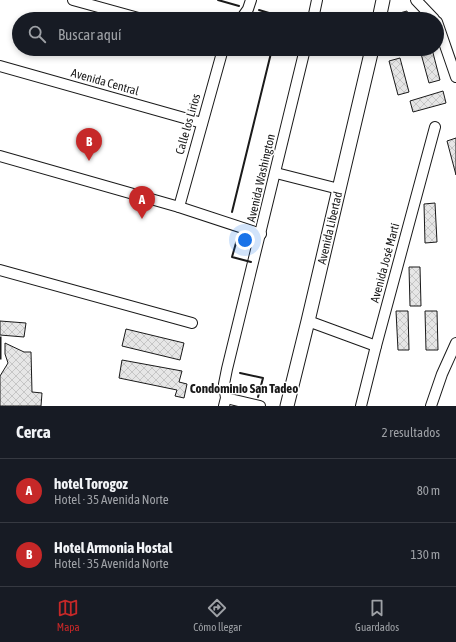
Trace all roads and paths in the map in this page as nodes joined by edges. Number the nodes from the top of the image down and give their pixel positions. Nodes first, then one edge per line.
1 (73, 0) edge
2 (251, 0) edge
3 (317, 0) edge
4 (383, 0) edge
5 (416, 0) edge
6 (117, 12) edge
7 (246, 12) edge
8 (314, 12) edge
9 (380, 12) edge
10 (427, 12) edge
11 (444, 42) edge
12 (221, 56) edge
13 (303, 56) edge
14 (370, 56) edge
15 (0, 66) edge
16 (456, 76) edge
17 (202, 123) junction
18 (435, 127) dead end
19 (0, 156) edge
20 (276, 173) junction
21 (340, 189) junction
22 (179, 207) junction
23 (261, 234) junction
24 (0, 270) edge
25 (308, 322) junction
26 (192, 323) dead end
27 (456, 343) edge
28 (376, 346) junction
29 (225, 402) edge
30 (260, 406) edge
31 (287, 406) edge
32 (361, 406) edge
33 (431, 406) edge

1 - 6 street
2 - 7 street
3 - 8 street
4 - 9 main road
5 - 10 street
11 - 16 street
12 - 17 street, Calle los Lirios
13 - 20 street, Avenida Washington
14 - 21 main road, Avenida Libertad
15 - 17 street, Avenida Central
17 - 22 street, Calle los Lirios
18 - 28 street, Avenida José Martí
19 - 22 street
20 - 21 street
20 - 23 street, Avenida Washington
21 - 25 main road, Avenida Libertad
22 - 23 street
23 - 29 street, Avenida Washington
24 - 26 street
25 - 28 street
25 - 31 main road, Avenida Libertad
27 - 33 street
28 - 32 street, Avenida José Martí
29 - 30 street

